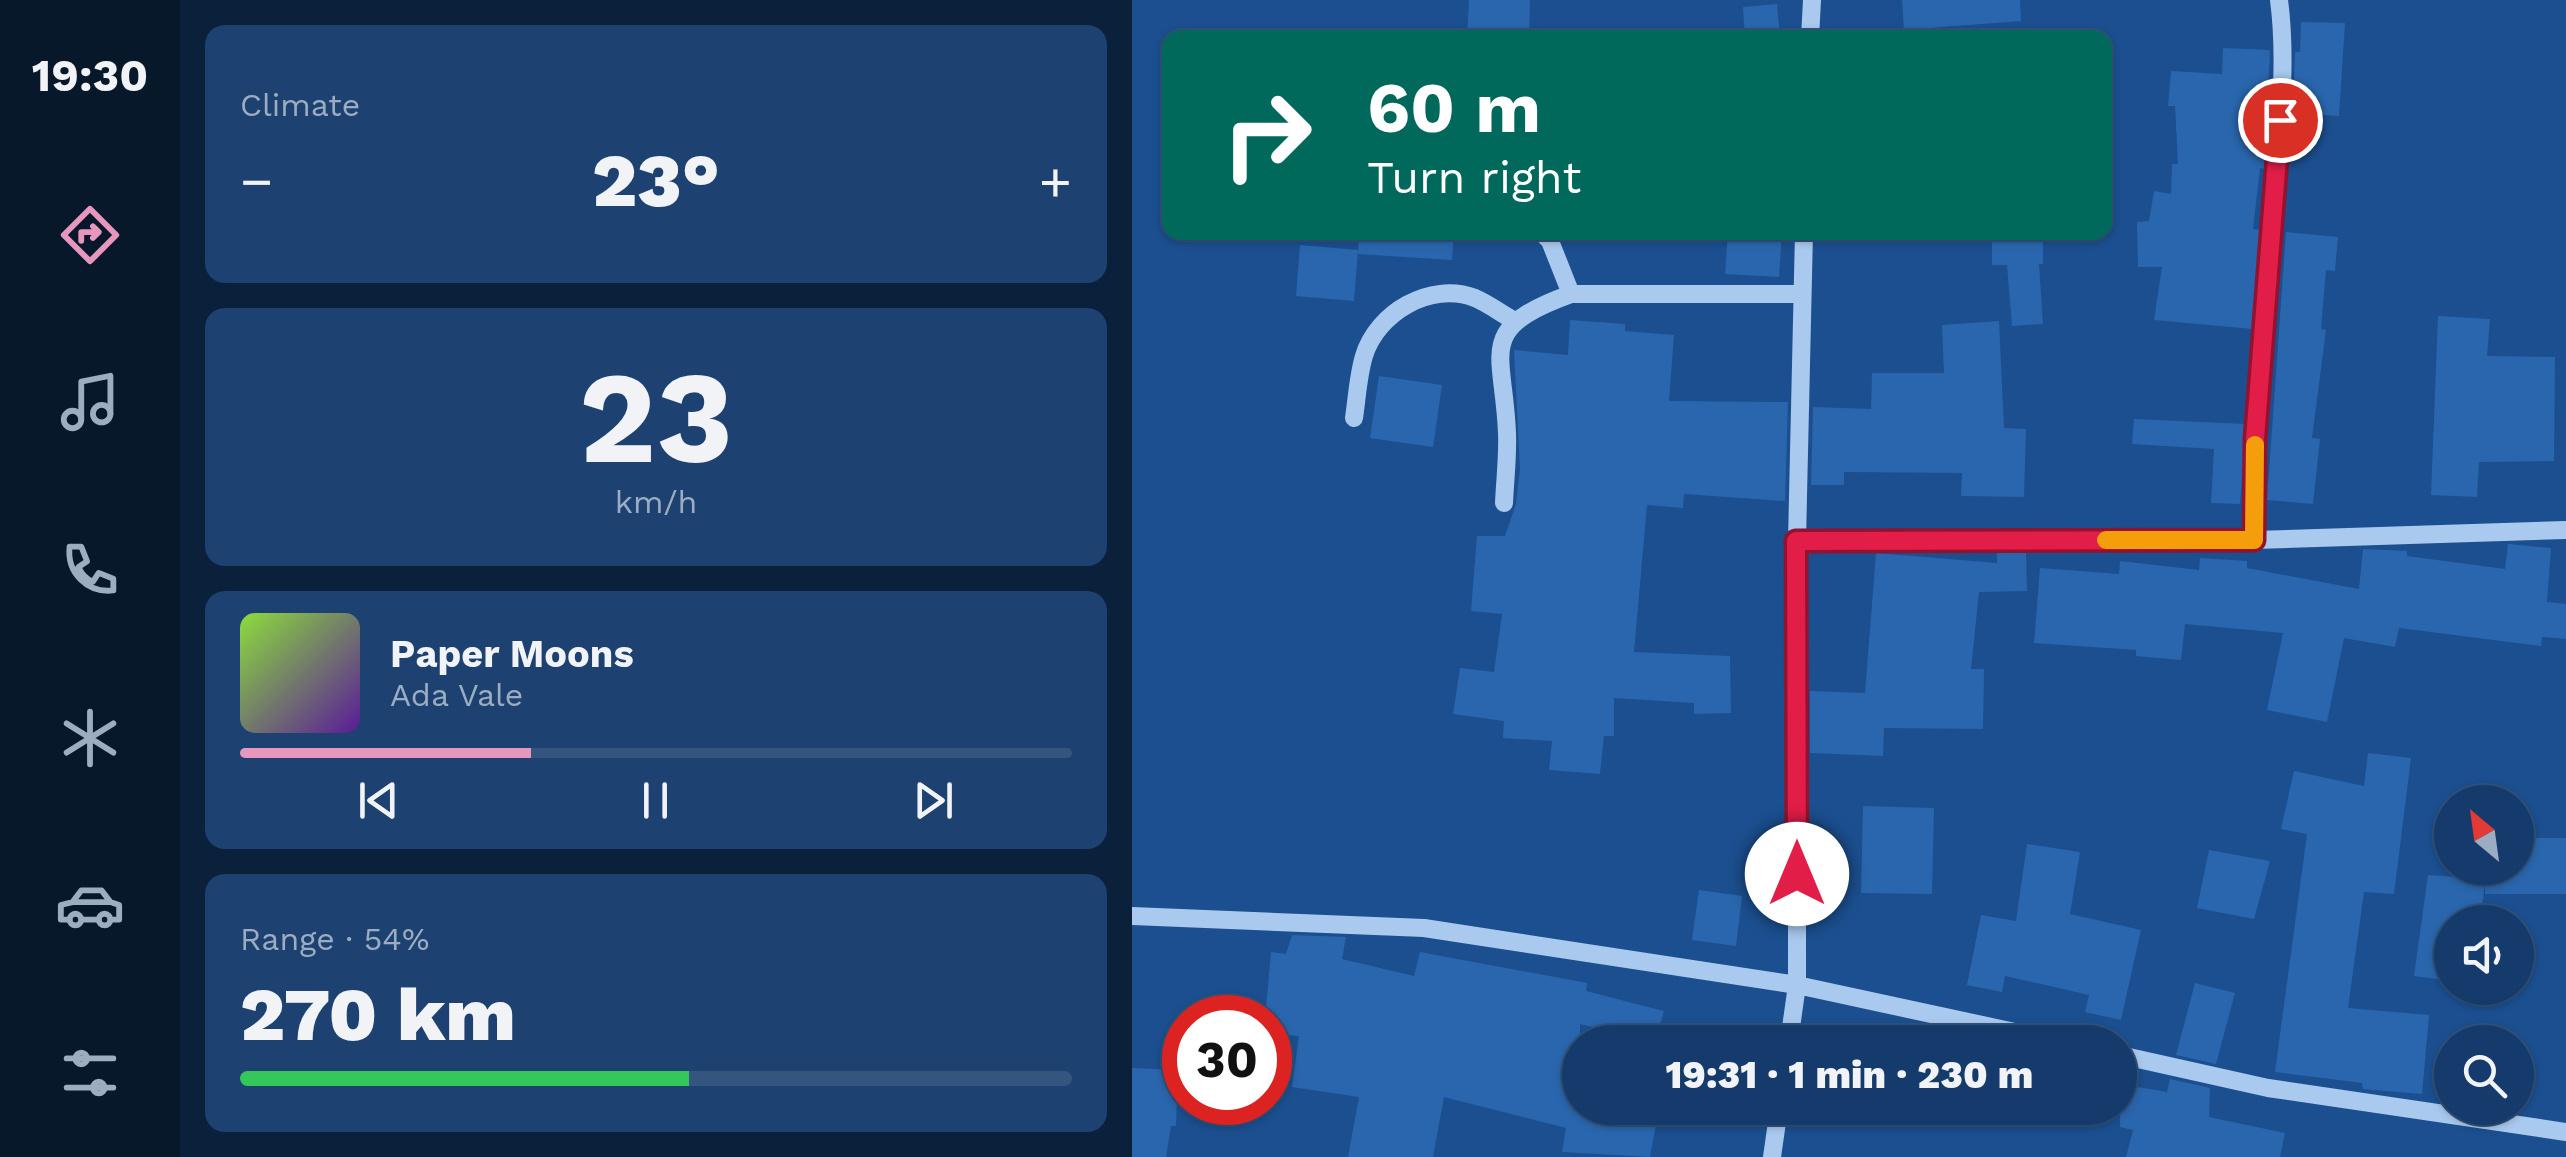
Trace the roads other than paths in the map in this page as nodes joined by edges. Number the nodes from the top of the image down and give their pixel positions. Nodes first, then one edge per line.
1 (1812, 0) edge
2 (2279, 0) edge
3 (1810, 30) edge
4 (1549, 240) edge
5 (1804, 240) edge
6 (1571, 294) junction
7 (1802, 294) junction
8 (1515, 321) junction
9 (1354, 418) dead end
10 (1504, 503) dead end
11 (2566, 530) edge
12 (2254, 540) junction
13 (1796, 541) junction
14 (1132, 916) edge
15 (1797, 985) junction
16 (1791, 1025) edge
17 (1982, 1025) edge
18 (2137, 1059) edge
19 (1777, 1125) edge
20 (2566, 1132) edge
21 (1772, 1157) edge

1 - 3 street
2 - 12 street
4 - 6 street
5 - 7 street
6 - 7 street
6 - 8 street
7 - 13 street
8 - 9 street
8 - 10 street
11 - 12 street
12 - 13 street
13 - 15 street
14 - 15 street
15 - 16 street
15 - 17 street
18 - 20 street
19 - 21 street

